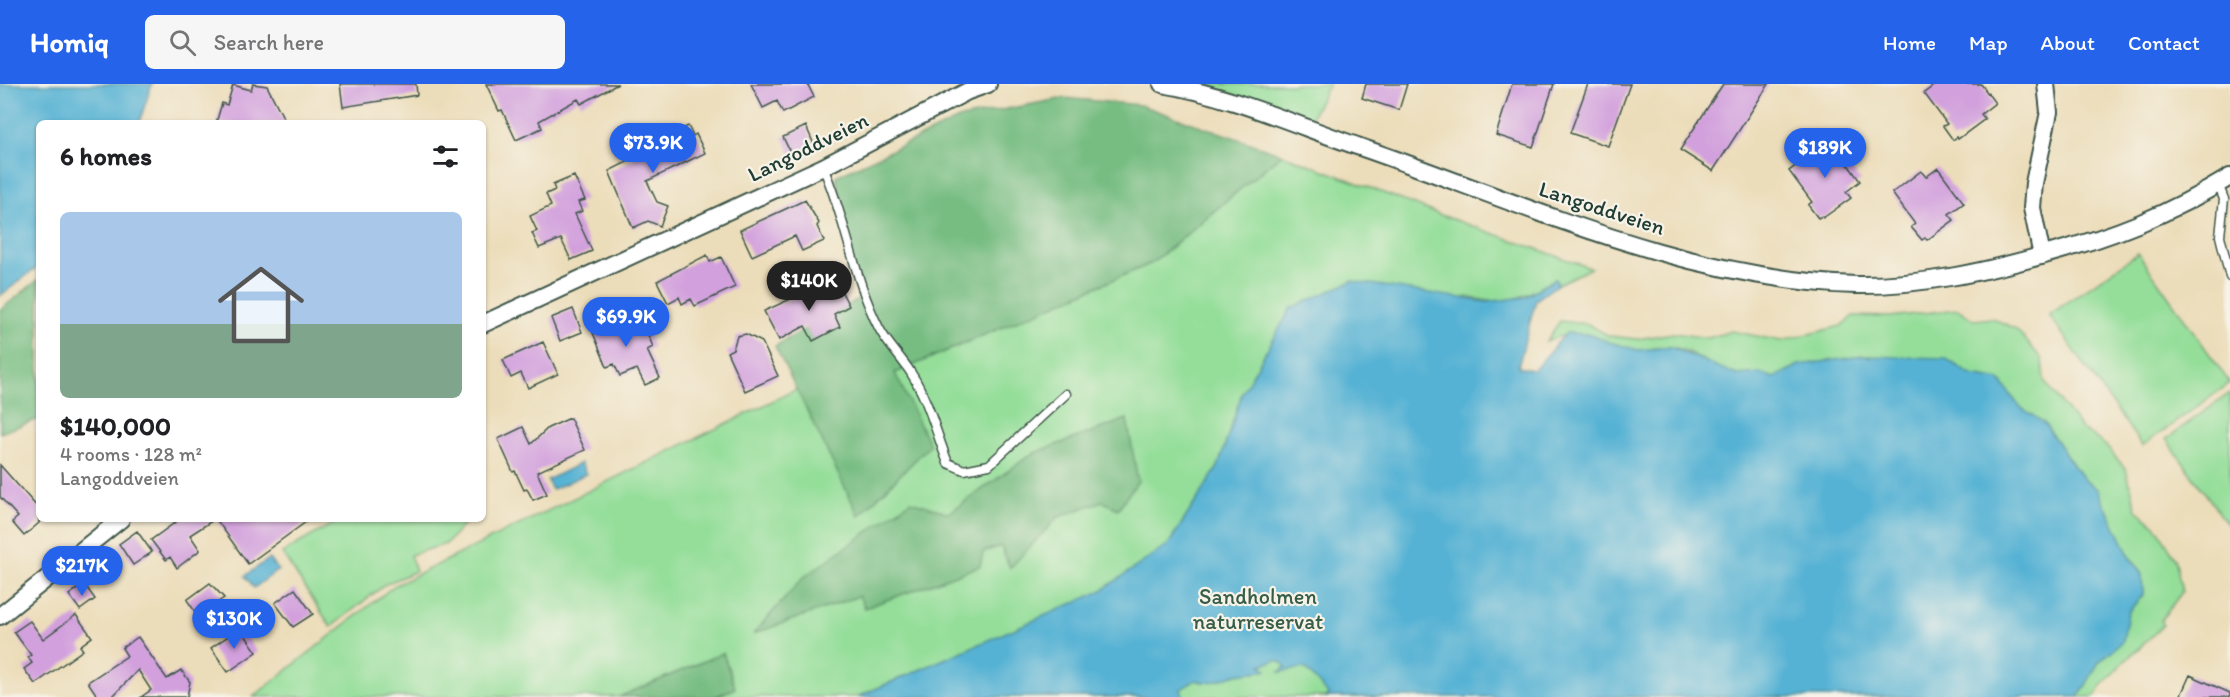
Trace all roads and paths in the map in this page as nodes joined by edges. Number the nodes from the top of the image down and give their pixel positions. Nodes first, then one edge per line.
1 (988, 84) edge
2 (1162, 84) edge
3 (2046, 84) edge
4 (966, 87) edge
5 (823, 167) junction
6 (2224, 181) edge
7 (2042, 256) junction
8 (2230, 277) edge
9 (486, 323) edge
10 (1066, 394) dead end
11 (117, 522) edge
12 (0, 616) edge

1 - 4 street, Langoddveien
2 - 7 street, Langoddveien
3 - 7 street
4 - 5 street, Langoddveien
5 - 9 street, Langoddveien
5 - 10 lane
6 - 7 street, Langoddveien
6 - 8 lane
11 - 12 street

